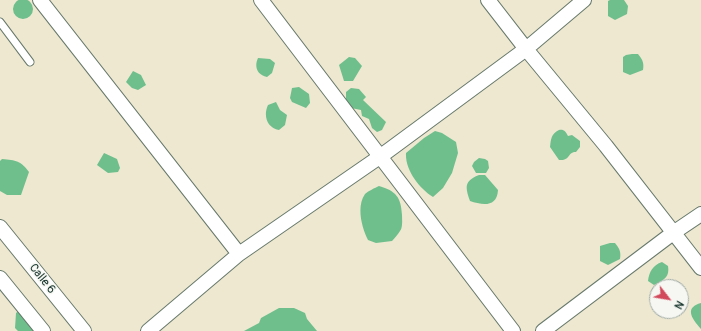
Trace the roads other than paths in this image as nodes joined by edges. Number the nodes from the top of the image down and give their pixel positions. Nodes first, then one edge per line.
1 (40, 0) edge
2 (261, 0) edge
3 (488, 0) edge
4 (584, 0) edge
5 (0, 22) edge
6 (526, 49) junction
7 (30, 62) dead end
8 (380, 156) junction
9 (701, 214) edge
10 (0, 227) edge
11 (673, 233) junction
12 (240, 254) junction
13 (701, 268) edge
14 (0, 278) edge
15 (43, 331) edge
16 (84, 331) edge
17 (148, 331) edge
18 (513, 331) edge
19 (542, 331) edge

1 - 12 street
2 - 8 street
3 - 6 street
4 - 6 street
5 - 7 lane
6 - 8 street
6 - 11 street
8 - 12 street
8 - 18 street
9 - 11 street
10 - 16 street, Calle 6
11 - 13 street
11 - 19 street
12 - 17 street
14 - 15 street

